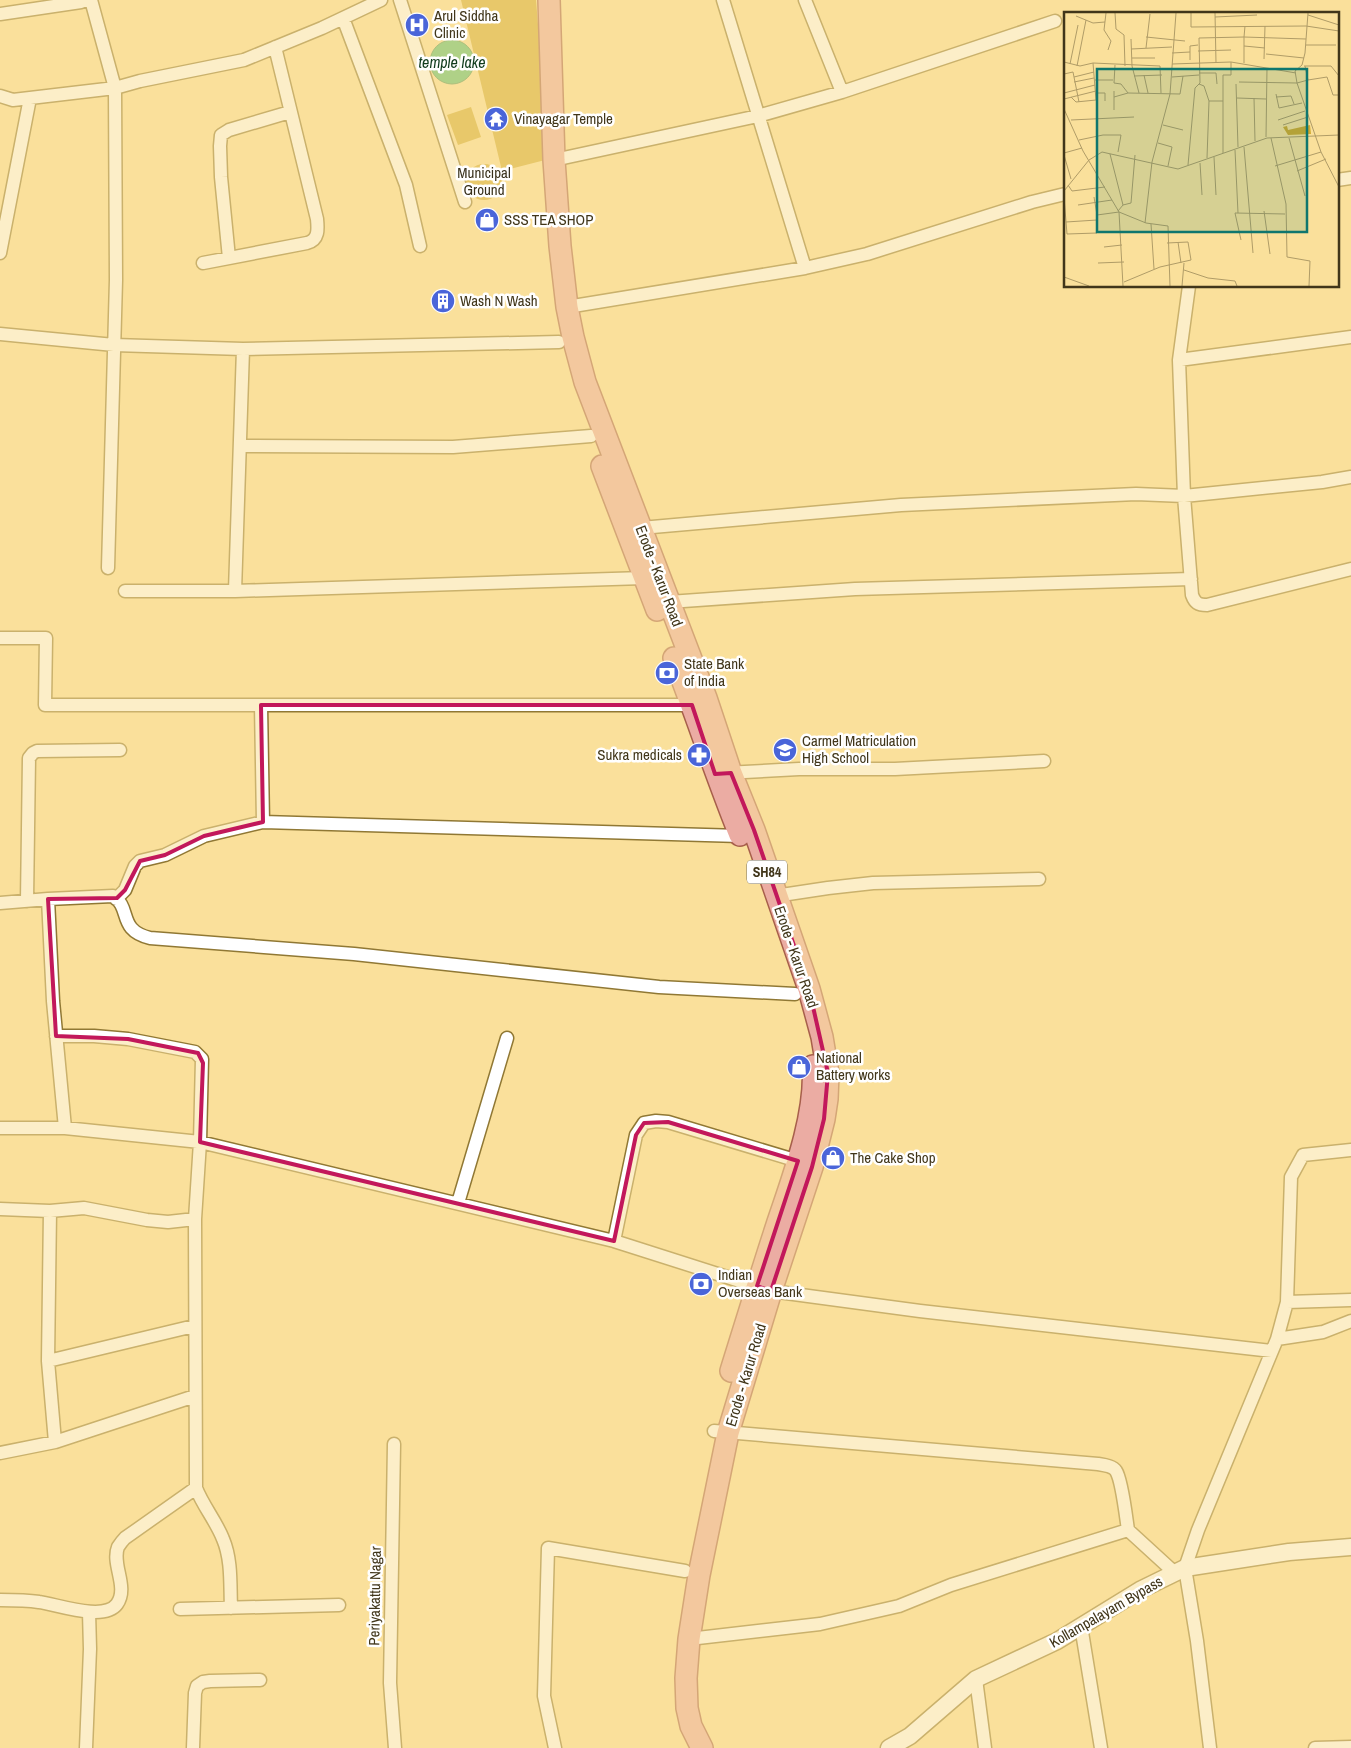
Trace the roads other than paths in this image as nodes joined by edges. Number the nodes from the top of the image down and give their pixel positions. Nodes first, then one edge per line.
1 (86, 0) edge
2 (91, 0) edge
3 (381, 0) edge
4 (400, 0) edge
5 (534, 0) edge
6 (549, 0) edge
7 (723, 0) edge
8 (805, 0) edge
9 (0, 14) edge
10 (343, 18) junction
11 (1055, 21) dead end
12 (275, 47) junction
13 (115, 88) junction
14 (842, 92) junction
15 (0, 96) edge
16 (30, 98) junction
17 (290, 112) junction
18 (758, 116) junction
19 (554, 160) junction
20 (1351, 178) edge
21 (1338, 180) edge
22 (1064, 194) edge
23 (465, 202) dead end
24 (420, 246) dead end
25 (0, 253) edge
26 (229, 258) junction
27 (203, 263) dead end
28 (805, 268) junction
29 (1189, 288) edge
30 (567, 306) junction
31 (0, 334) edge
32 (1351, 338) edge
33 (559, 342) junction
34 (114, 346) junction
35 (243, 349) junction
36 (1180, 360) junction
37 (590, 436) junction
38 (240, 446) junction
39 (1351, 477) edge
40 (1184, 496) junction
41 (641, 528) junction
42 (108, 568) dead end
43 (1351, 569) edge
44 (644, 578) junction
45 (1191, 579) junction
46 (235, 590) junction
47 (125, 591) dead end
48 (669, 602) junction
49 (0, 638) edge
50 (692, 704) junction
51 (261, 705) junction
52 (120, 750) dead end
53 (1044, 761) dead end
54 (723, 773) junction
55 (263, 822) junction
56 (740, 836) junction
57 (1039, 879) dead end
58 (775, 896) junction
59 (48, 898) junction
60 (116, 898) junction
61 (27, 901) junction
62 (0, 903) edge
63 (795, 994) junction
64 (56, 1036) junction
65 (507, 1038) dead end
66 (0, 1128) edge
67 (66, 1128) junction
68 (200, 1142) junction
69 (1351, 1150) edge
70 (798, 1161) junction
71 (458, 1203) junction
72 (0, 1209) edge
73 (50, 1211) junction
74 (195, 1219) junction
75 (614, 1241) junction
76 (764, 1289) junction
77 (1351, 1300) edge
78 (1287, 1302) junction
79 (1351, 1320) edge
80 (194, 1326) junction
81 (1275, 1345) junction
82 (48, 1361) junction
83 (195, 1396) junction
84 (721, 1432) junction
85 (55, 1442) junction
86 (394, 1444) dead end
87 (0, 1453) edge
88 (196, 1488) junction
89 (1128, 1530) junction
90 (1351, 1547) edge
91 (1180, 1570) junction
92 (685, 1571) junction
93 (0, 1600) edge
94 (339, 1605) dead end
95 (232, 1608) junction
96 (180, 1609) dead end
97 (89, 1612) junction
98 (1081, 1626) junction
99 (689, 1639) junction
100 (976, 1679) junction
101 (260, 1680) dead end
102 (1351, 1747) edge
103 (86, 1748) edge
104 (193, 1748) edge
105 (395, 1748) edge
106 (555, 1748) edge
107 (687, 1748) edge
108 (702, 1748) edge
109 (889, 1748) edge
110 (985, 1748) edge
111 (1101, 1748) edge
112 (1210, 1748) edge
113 (1315, 1748) edge

1 - 9 street
2 - 13 street
3 - 10 street
4 - 23 street
5 - 33 main road, Erode - Karur Road / SH84
6 - 19 main road, Erode - Karur Road / SH84
7 - 18 street
8 - 14 street
10 - 12 street
10 - 24 street
11 - 14 street
12 - 13 street
12 - 17 street
13 - 16 street
13 - 34 street
14 - 18 street
15 - 16 street
16 - 25 street
17 - 26 street
17 - 26 street
18 - 19 street
18 - 28 street
19 - 30 main road, Erode - Karur Road / SH84
20 - 21 street
22 - 28 street
26 - 27 street
28 - 30 street
29 - 36 street
30 - 41 main road, Erode - Karur Road / SH84
31 - 34 street
32 - 36 street
33 - 35 street
33 - 37 main road, Erode - Karur Road / SH84
34 - 35 street
34 - 42 street
35 - 38 street
36 - 40 street
37 - 38 street
37 - 44 main road, Erode - Karur Road / SH84
38 - 46 street
39 - 40 street
40 - 41 street
40 - 45 street
41 - 48 main road, Erode - Karur Road / SH84
43 - 45 street
44 - 46 street
44 - 50 main road, Erode - Karur Road / SH84
45 - 48 street
46 - 47 street
48 - 54 main road, Erode - Karur Road / SH84
49 - 51 street
50 - 51 street
50 - 54 main road, Erode - Karur Road / SH84
51 - 55 street
52 - 61 street
53 - 54 street
54 - 56 main road, Erode - Karur Road / SH84
54 - 58 main road, Erode - Karur Road / SH84
55 - 56 street
55 - 60 street
56 - 63 main road, Erode - Karur Road / SH84
57 - 58 street
58 - 76 main road, Erode - Karur Road / SH84
59 - 60 street
59 - 61 street
59 - 64 street
60 - 63 street
61 - 62 street
63 - 70 main road, Erode - Karur Road / SH84
64 - 67 street
64 - 68 street
65 - 71 street
66 - 67 street
67 - 68 street
68 - 71 street
68 - 74 street
69 - 78 street
70 - 75 street
70 - 76 main road, Erode - Karur Road / SH84
71 - 75 street
72 - 73 street
73 - 74 street
73 - 82 street
74 - 80 street
75 - 76 street
76 - 81 street
76 - 84 main road, Erode - Karur Road / SH84
77 - 78 street
78 - 81 street
79 - 81 street
80 - 82 street
80 - 83 street
81 - 91 street
82 - 85 street
83 - 85 street
83 - 88 street
84 - 89 street
84 - 92 main road, Erode - Karur Road / SH84
84 - 99 main road, Erode - Karur Road / SH84
85 - 87 street
86 - 105 street, Periyakattu Nagar
88 - 95 street
88 - 97 street
89 - 91 street
89 - 99 street
90 - 91 street, Kollampalayam Bypass
91 - 98 street, Kollampalayam Bypass
91 - 112 street
92 - 106 street
92 - 107 main road, Erode - Karur Road / SH84
93 - 97 street
94 - 95 street
95 - 96 street
97 - 103 street
98 - 100 street, Kollampalayam Bypass
98 - 111 street
99 - 108 main road, Erode - Karur Road / SH84
100 - 109 street, Kollampalayam Bypass
100 - 110 street
101 - 104 street
102 - 113 street

